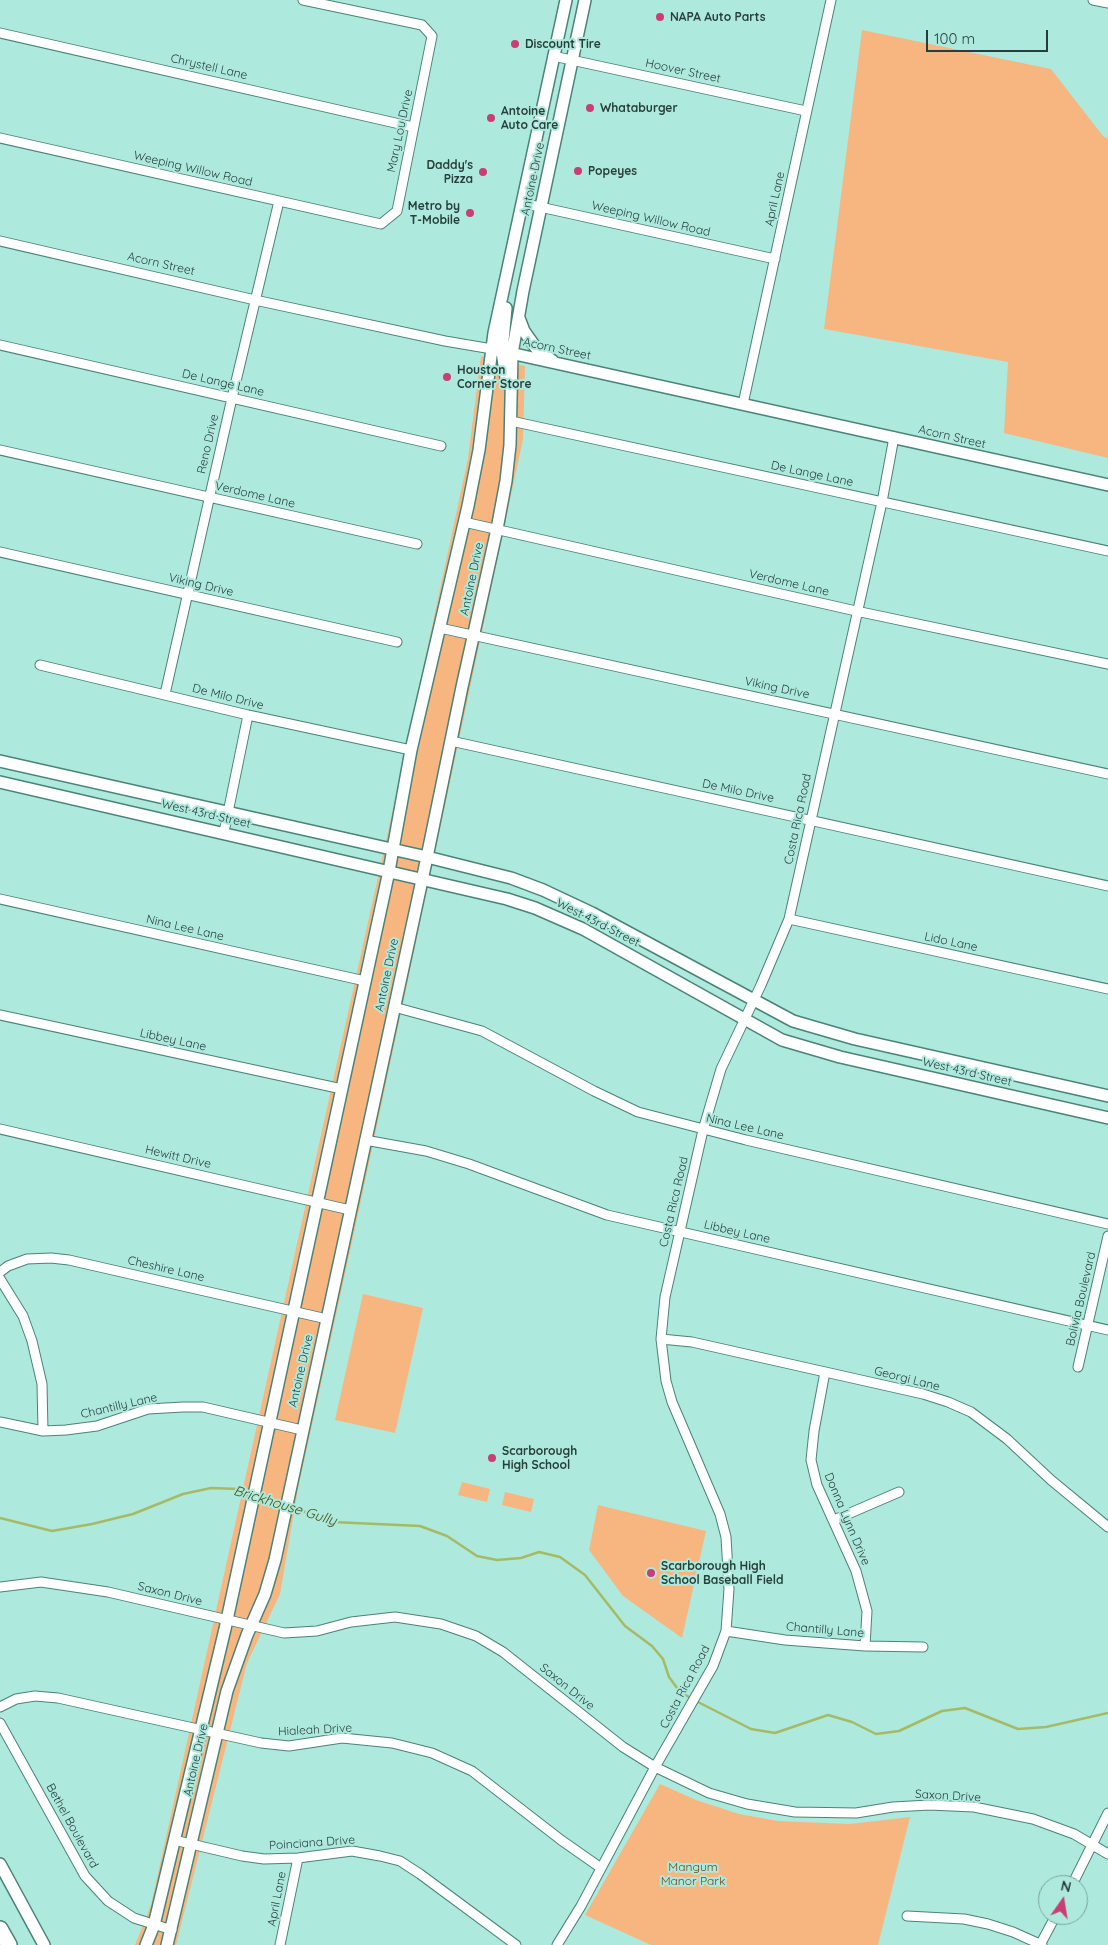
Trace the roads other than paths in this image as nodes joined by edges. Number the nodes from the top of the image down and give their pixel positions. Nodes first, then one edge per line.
1 (303, 0) edge
2 (566, 0) edge
3 (585, 0) edge
4 (831, 0) edge
5 (1093, 0) edge
6 (322, 2) edge
7 (1108, 3) edge
8 (0, 33) edge
9 (553, 56) junction
10 (573, 60) junction
11 (806, 111) junction
12 (413, 127) junction
13 (0, 138) edge
14 (279, 201) junction
15 (522, 203) junction
16 (541, 208) junction
17 (381, 224) joint
18 (0, 241) edge
19 (775, 259) junction
20 (255, 300) junction
21 (518, 316) junction
22 (0, 345) edge
23 (502, 352) junction
24 (557, 364) junction
25 (232, 398) junction
26 (743, 404) junction
27 (511, 421) junction
28 (894, 438) junction
29 (441, 446) dead end
30 (0, 450) edge
31 (1108, 485) edge
32 (209, 497) junction
33 (882, 502) junction
34 (464, 522) junction
35 (497, 529) junction
36 (417, 544) dead end
37 (1108, 551) edge
38 (0, 552) edge
39 (188, 594) junction
40 (856, 611) junction
41 (440, 628) junction
42 (474, 636) junction
43 (397, 642) dead end
44 (1108, 664) edge
45 (40, 665) dead end
46 (165, 694) junction
47 (834, 713) junction
48 (248, 715) junction
49 (451, 741) junction
50 (411, 750) junction
51 (0, 762) edge
52 (1108, 774) edge
53 (87, 781) junction
54 (0, 782) edge
55 (82, 800) junction
56 (229, 813) junction
57 (811, 820) junction
58 (224, 832) junction
59 (393, 850) junction
60 (427, 857) junction
61 (388, 872) junction
62 (422, 879) junction
63 (1108, 886) edge
64 (0, 900) edge
65 (592, 914) junction
66 (789, 919) junction
67 (584, 929) junction
68 (365, 981) junction
69 (1108, 989) edge
70 (753, 1001) junction
71 (394, 1007) junction
72 (0, 1015) edge
73 (745, 1019) junction
74 (933, 1058) junction
75 (929, 1077) junction
76 (342, 1089) junction
77 (1108, 1096) edge
78 (1108, 1118) edge
79 (0, 1130) edge
80 (703, 1130) junction
81 (365, 1140) junction
82 (317, 1202) junction
83 (350, 1210) junction
84 (1108, 1224) edge
85 (680, 1232) junction
86 (1108, 1236) edge
87 (0, 1272) edge
88 (0, 1279) edge
89 (293, 1312) junction
90 (327, 1319) junction
91 (1087, 1325) junction
92 (1108, 1330) edge
93 (661, 1339) junction
94 (1078, 1367) dead end
95 (825, 1372) junction
96 (0, 1422) edge
97 (268, 1422) junction
98 (302, 1430) junction
99 (43, 1431) junction
100 (899, 1492) dead end
101 (834, 1520) junction
102 (1108, 1528) edge
103 (0, 1587) edge
104 (226, 1621) junction
105 (251, 1626) junction
106 (726, 1631) junction
107 (865, 1646) junction
108 (923, 1647) dead end
109 (0, 1707) edge
110 (0, 1723) edge
111 (200, 1730) junction
112 (216, 1734) junction
113 (655, 1767) junction
114 (1108, 1813) edge
115 (174, 1840) junction
116 (191, 1844) junction
117 (1093, 1844) junction
118 (1108, 1854) edge
119 (298, 1858) junction
120 (0, 1864) edge
121 (601, 1868) junction
122 (1077, 1875) edge
123 (907, 1916) dead end
124 (154, 1925) junction
125 (1051, 1925) edge
126 (0, 1929) edge
127 (172, 1930) junction
128 (10, 1945) edge
129 (44, 1945) edge
130 (146, 1945) edge
131 (167, 1945) edge
132 (280, 1945) edge
133 (516, 1945) edge
134 (557, 1945) edge
135 (1041, 1945) edge

1 - 6 street
2 - 9 main road, Antoine Drive
3 - 10 main road, Antoine Drive
4 - 11 street, April Lane
5 - 7 street
6 - 12 street, Mary Lou Drive
8 - 12 street, Chrystell Lane
9 - 10 street, Hoover Street
9 - 15 main road, Antoine Drive
10 - 11 street, Hoover Street
10 - 16 main road, Antoine Drive
11 - 19 street, April Lane
12 - 17 street, Mary Lou Drive
13 - 14 street, Weeping Willow Road
14 - 17 street, Weeping Willow Road
14 - 20 street, Reno Drive
15 - 16 street, Weeping Willow Road
15 - 23 main road, Antoine Drive
16 - 19 street, Weeping Willow Road
16 - 21 main road, Antoine Drive
18 - 20 street, Acorn Street
19 - 26 street, April Lane
20 - 23 street, Acorn Street
20 - 25 street, Reno Drive
21 - 23 main road, Antoine Drive
21 - 24 main road
22 - 25 street, De Lange Lane
23 - 24 main road, Acorn Street
23 - 27 main road, Antoine Drive
23 - 34 main road, Antoine Drive
24 - 26 main road, Acorn Street
25 - 29 street, De Lange Lane
25 - 32 street, Reno Drive
26 - 28 main road, Acorn Street
27 - 33 street, De Lange Lane
27 - 35 main road, Antoine Drive
28 - 31 main road, Acorn Street
28 - 33 street, Costa Rica Road
30 - 32 street, Verdome Lane
32 - 36 street, Verdome Lane
32 - 39 street, Reno Drive
33 - 37 street, De Lange Lane
33 - 40 street, Costa Rica Road
34 - 35 street, Verdome Lane
34 - 41 main road, Antoine Drive
35 - 40 street, Verdome Lane
35 - 42 main road, Antoine Drive
38 - 39 street, Viking Drive
39 - 43 street, Viking Drive
39 - 46 street, Reno Drive
40 - 44 street, Verdome Lane
40 - 47 street, Costa Rica Road
41 - 42 street, Viking Drive
41 - 50 main road, Antoine Drive
42 - 47 street, Viking Drive
42 - 49 main road, Antoine Drive
45 - 46 street, De Milo Drive
46 - 48 street, De Milo Drive
47 - 52 street, Viking Drive
47 - 57 street, Costa Rica Road
48 - 50 street, De Milo Drive
48 - 56 street
49 - 57 street, De Milo Drive
49 - 60 main road, Antoine Drive
50 - 59 main road, Antoine Drive
51 - 53 main road, West 43rd Street
53 - 55 main road
53 - 56 main road, West 43rd Street
54 - 55 main road, West 43rd Street
55 - 58 main road, West 43rd Street
56 - 58 street
56 - 59 main road, West 43rd Street
57 - 63 street, De Milo Drive
57 - 66 street, Costa Rica Road
58 - 61 main road, West 43rd Street
59 - 60 main road, West 43rd Street
59 - 61 main road, Antoine Drive
60 - 62 main road, Antoine Drive
60 - 65 main road, West 43rd Street
61 - 62 main road, West 43rd Street
61 - 68 main road, Antoine Drive
62 - 67 main road, West 43rd Street
62 - 71 main road, Antoine Drive
64 - 68 street, Nina Lee Lane
65 - 67 main road
65 - 70 main road, West 43rd Street
66 - 69 street, Lido Lane
66 - 70 street, Costa Rica Road
67 - 73 main road, West 43rd Street
68 - 76 main road, Antoine Drive
70 - 73 street, Costa Rica Road
70 - 74 main road, West 43rd Street
71 - 80 street, Nina Lee Lane
71 - 81 main road, Antoine Drive
72 - 76 street, Libbey Lane
73 - 75 main road, West 43rd Street
73 - 80 street, Costa Rica Road
74 - 75 main road
74 - 77 main road, West 43rd Street
75 - 78 main road, West 43rd Street
76 - 82 main road, Antoine Drive
79 - 82 street, Hewitt Drive
80 - 84 street, Nina Lee Lane
80 - 85 street, Costa Rica Road
81 - 83 main road, Antoine Drive
81 - 85 street, Libbey Lane
82 - 83 street, Hewitt Drive
82 - 89 main road, Antoine Drive
83 - 90 main road, Antoine Drive
85 - 91 street, Libbey Lane
85 - 93 street, Costa Rica Road
86 - 91 street, Bolivia Boulevard
87 - 89 street, Cheshire Lane
88 - 99 street
89 - 90 street, Cheshire Lane
89 - 97 main road, Antoine Drive
90 - 98 main road, Antoine Drive
91 - 92 street, Libbey Lane
91 - 94 street, Bolivia Boulevard
93 - 95 street, Georgi Lane
93 - 106 street, Costa Rica Road
95 - 101 street, Donna Lynn Drive
95 - 102 street, Georgi Lane
96 - 99 street, Chantilly Lane
97 - 98 street, Chantilly Lane
97 - 99 street, Chantilly Lane
97 - 104 main road, Antoine Drive
98 - 105 main road, Antoine Drive
100 - 101 street
101 - 107 street, Donna Lynn Drive
103 - 104 street, Saxon Drive
104 - 105 street, Saxon Drive
104 - 111 main road, Antoine Drive
105 - 112 main road, Antoine Drive
105 - 113 street, Saxon Drive
106 - 107 street, Chantilly Lane
106 - 113 street, Costa Rica Road
107 - 108 street, Chantilly Lane
109 - 111 street, Hialeah Drive
110 - 124 street, Bethel Boulevard
111 - 112 street, Hialeah Drive
111 - 115 main road, Antoine Drive
112 - 116 main road, Antoine Drive
112 - 121 street, Hialeah Drive
113 - 117 street, Saxon Drive
113 - 121 street, Costa Rica Road
114 - 117 street
115 - 116 street, Poinciana Drive
115 - 124 main road, Antoine Drive
116 - 119 street, Poinciana Drive
116 - 127 main road, Antoine Drive
117 - 118 street, Saxon Drive
117 - 122 street
119 - 132 street, April Lane
119 - 133 street, Poinciana Drive
120 - 129 main road
121 - 134 street, Costa Rica Road
123 - 135 street
124 - 127 street, Bethel Boulevard
124 - 130 main road, Antoine Drive
125 - 135 street
126 - 128 highway
127 - 131 main road, Antoine Drive

